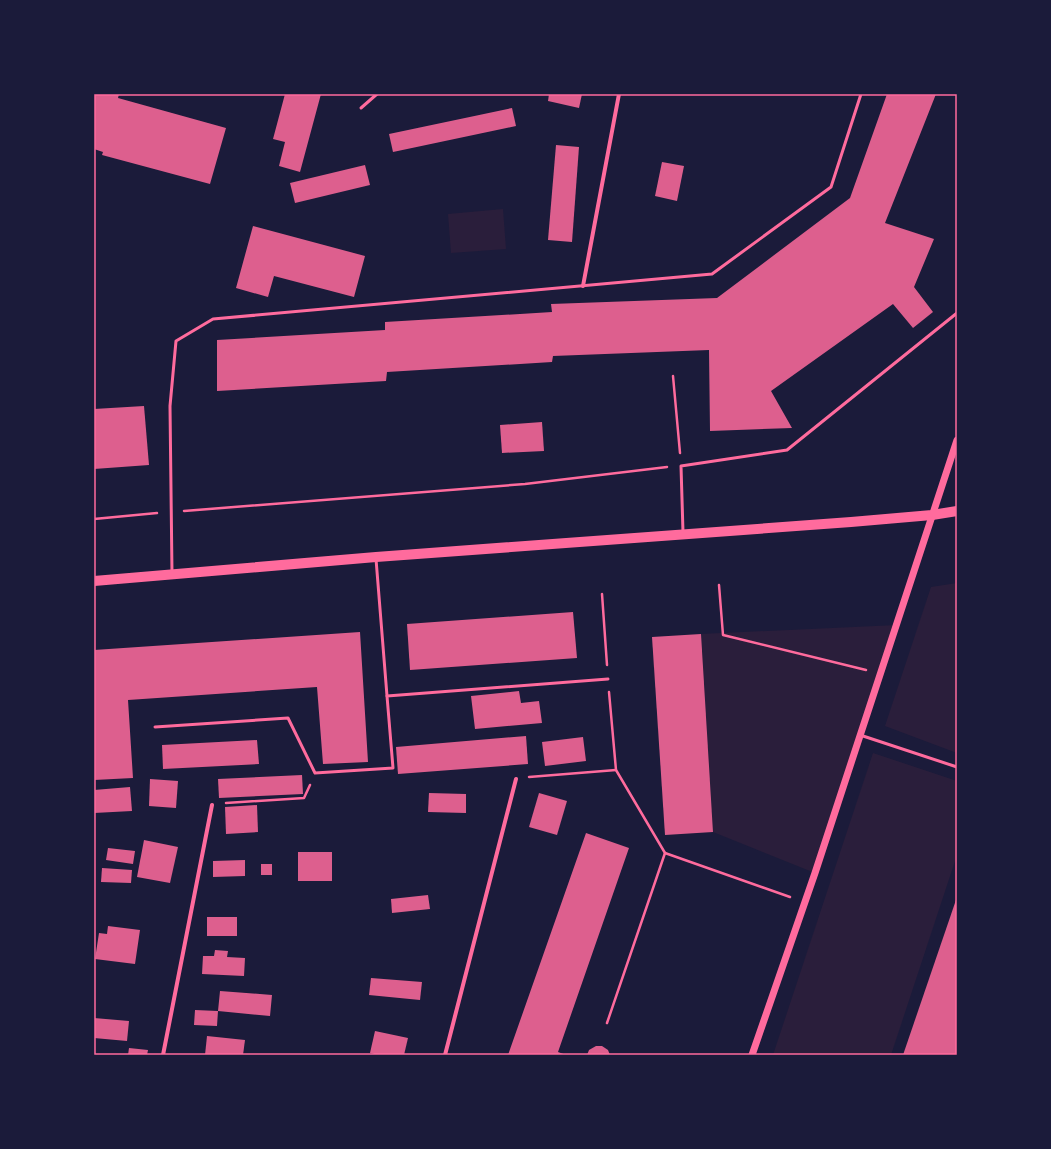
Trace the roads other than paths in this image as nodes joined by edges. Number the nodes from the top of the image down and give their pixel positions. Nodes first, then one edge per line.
1 (377, 94) edge
2 (619, 94) edge
3 (861, 94) edge
4 (361, 108) dead end
5 (583, 286) junction
6 (957, 313) edge
7 (957, 440) edge
8 (957, 511) edge
9 (932, 515) junction
10 (684, 535) junction
11 (376, 557) junction
12 (172, 575) junction
13 (94, 581) edge
14 (608, 679) road end
15 (387, 696) junction
16 (155, 727) dead end
17 (860, 736) junction
18 (957, 767) edge
19 (516, 779) road end
20 (212, 806) road end
21 (163, 1055) edge
22 (446, 1055) edge
23 (752, 1055) edge

1 - 4 lane
2 - 5 street
3 - 5 lane
5 - 12 lane
6 - 10 lane
7 - 9 street
8 - 9 main road
9 - 10 main road
9 - 17 street
10 - 11 main road
11 - 12 main road
11 - 15 lane
12 - 13 main road
14 - 15 lane
15 - 16 lane
17 - 18 lane
17 - 23 street
19 - 22 street
20 - 21 street

